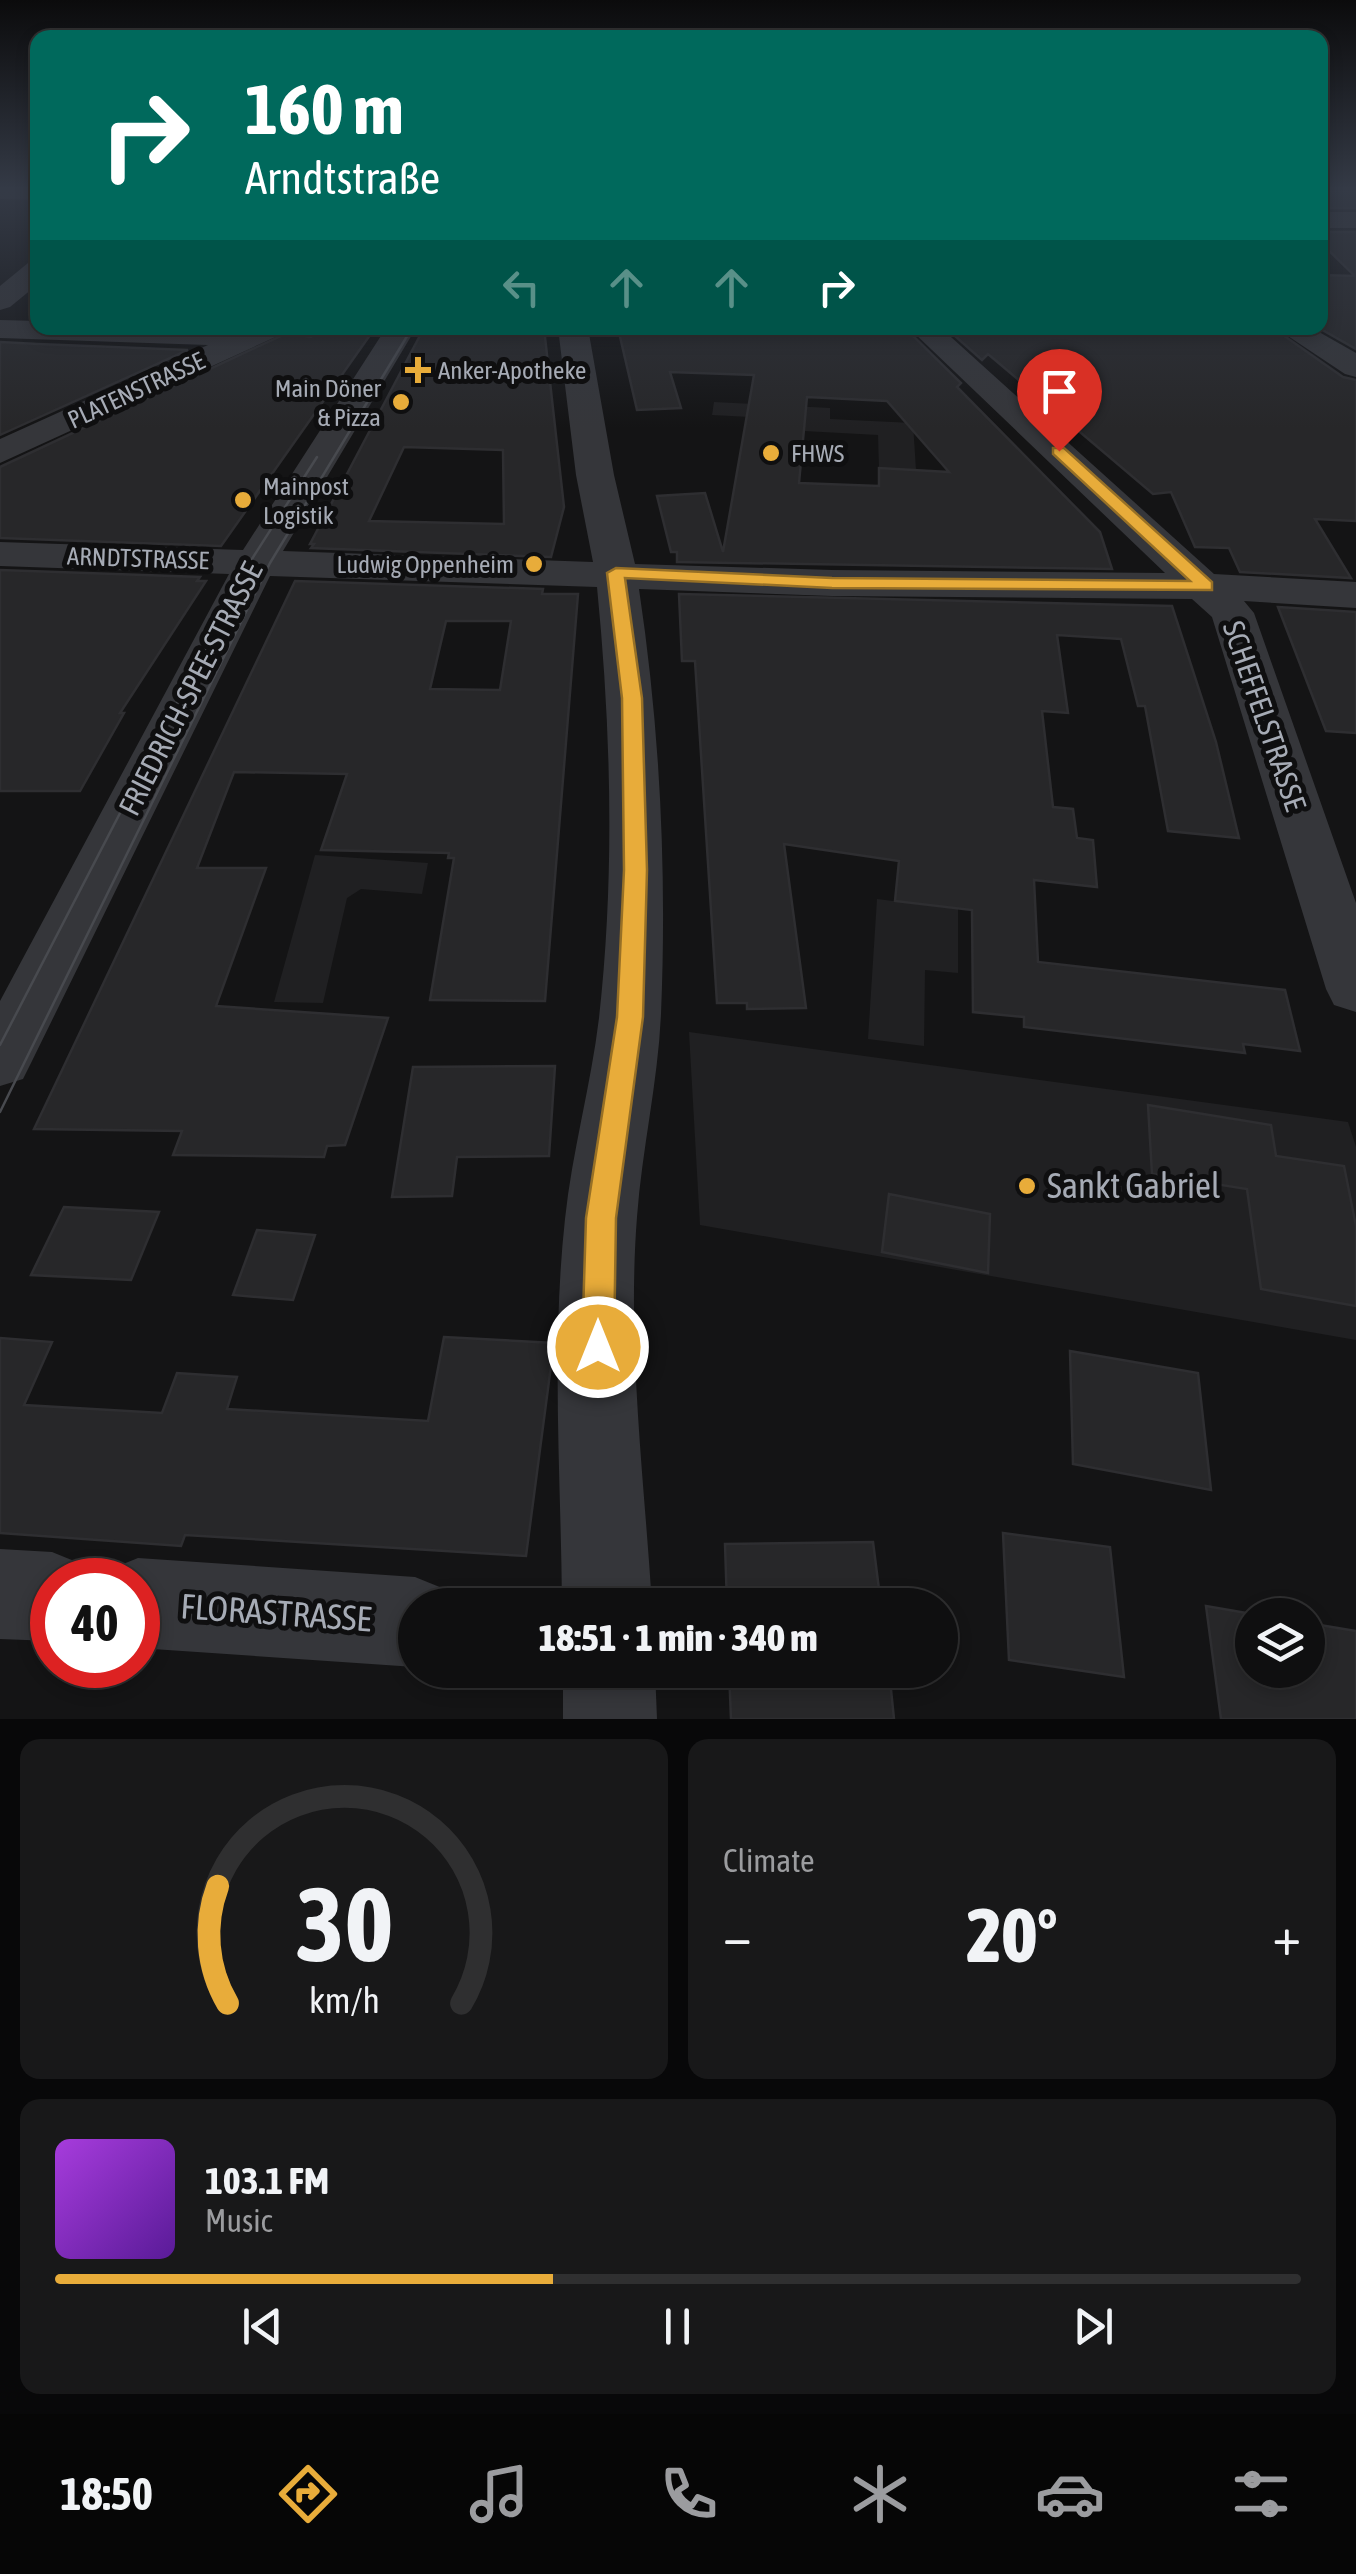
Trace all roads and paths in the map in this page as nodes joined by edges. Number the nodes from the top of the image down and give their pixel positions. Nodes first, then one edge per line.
1 (30, 276) edge
2 (0, 301) edge
3 (0, 330) edge
4 (30, 330) edge
5 (254, 335) edge
6 (397, 335) edge
7 (574, 335) edge
8 (932, 335) edge
9 (1302, 335) edge
10 (1356, 368) edge
11 (0, 452) edge
12 (0, 554) edge
13 (256, 562) junction
14 (616, 573) junction
15 (1206, 586) junction
16 (1356, 594) edge
17 (1356, 989) edge
18 (0, 1060) edge
19 (606, 1588) edge
20 (0, 1594) edge
21 (30, 1596) edge
22 (160, 1605) edge
23 (398, 1621) edge
24 (609, 1688) edge
25 (610, 1719) edge

1 - 2 street
3 - 4 street
5 - 11 street, PLATENSTRASSE
6 - 13 street, FRIEDRICH-SPEE-STRASSE
7 - 14 street
8 - 15 street, SCHEFFELSTRASSE
9 - 10 street
12 - 13 street, ARNDTSTRASSE
13 - 14 street, ARNDTSTRASSE
13 - 18 street, FRIEDRICH-SPEE-STRASSE
14 - 15 street, ARNDTSTRASSE
14 - 19 street
15 - 16 street, ARNDTSTRASSE
15 - 17 street, SCHEFFELSTRASSE
20 - 21 street
22 - 23 street, FLORASTRASSE
24 - 25 street

